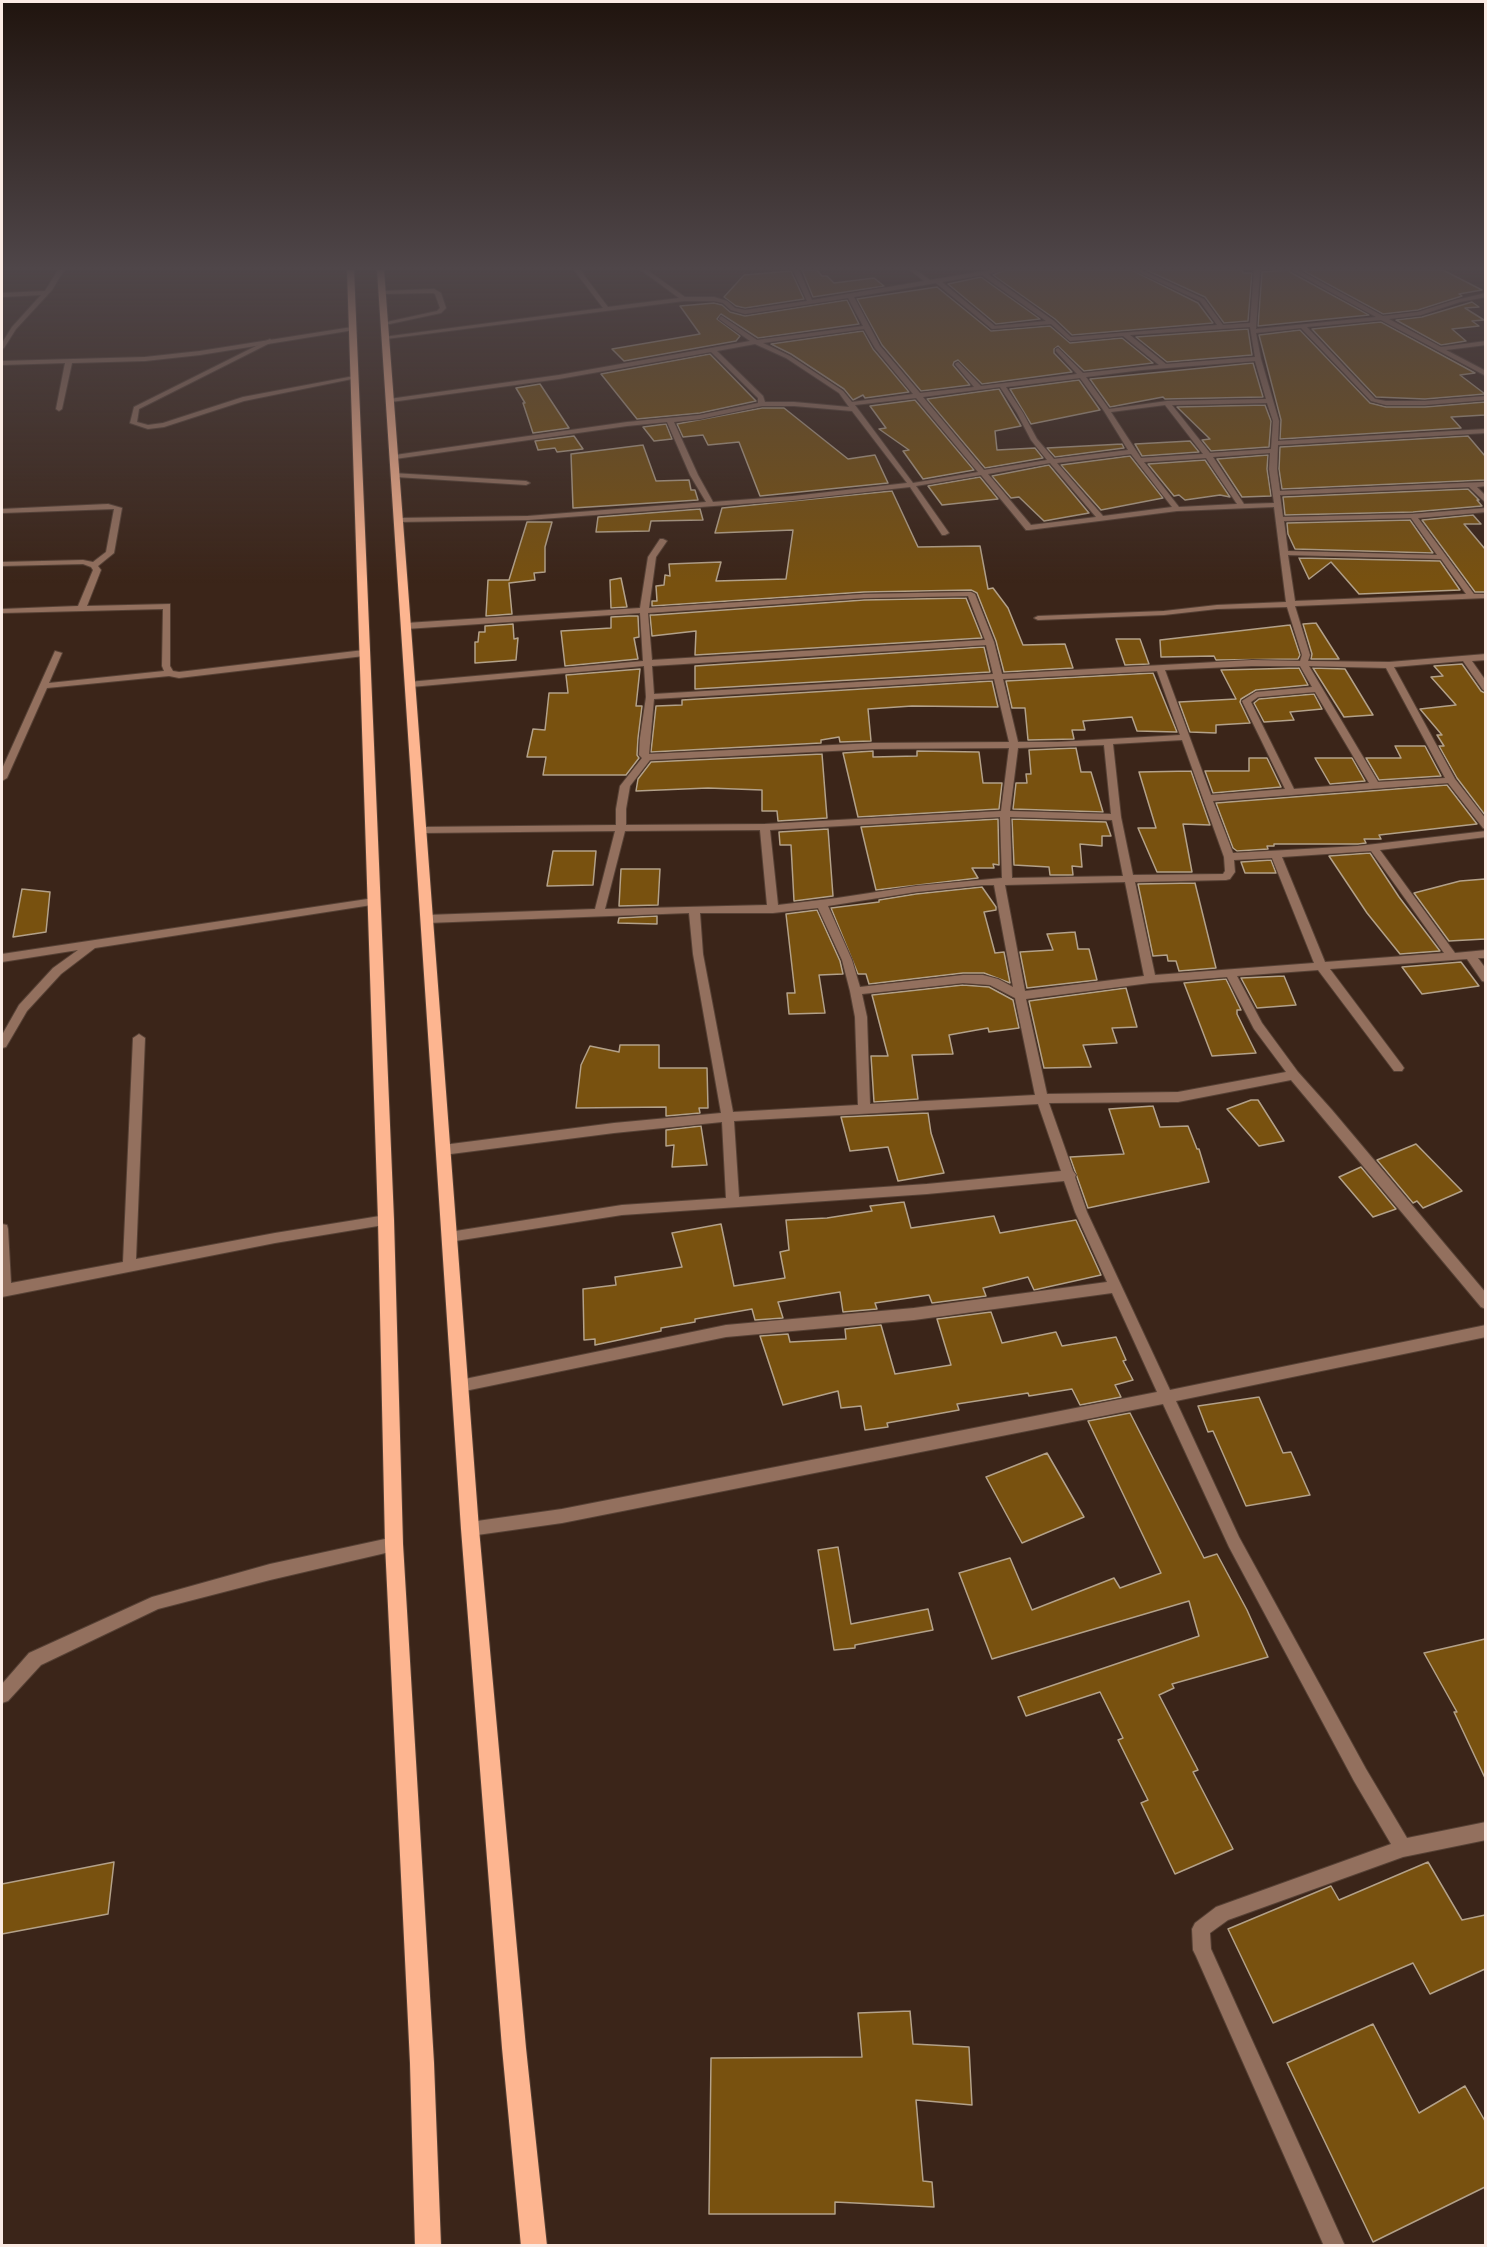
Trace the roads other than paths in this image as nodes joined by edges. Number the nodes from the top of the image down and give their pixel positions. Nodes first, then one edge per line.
1 (66, 375) edge
2 (202, 375) edge
3 (354, 375) edge
4 (389, 375) edge
5 (571, 375) edge
6 (738, 375) edge
7 (815, 375) edge
8 (900, 375) edge
9 (967, 375) edge
10 (1081, 375) joint
11 (1262, 375) edge
12 (1349, 375) edge
13 (354, 378) junction
14 (1001, 384) junction
15 (978, 387) junction
16 (916, 394) junction
17 (1485, 398) edge
18 (391, 400) junction
19 (1268, 400) junction
20 (762, 404) junction
21 (1167, 404) junction
22 (851, 406) junction
23 (59, 409) dead end
24 (1107, 411) junction
25 (669, 419) junction
26 (1485, 431) edge
27 (1274, 447) junction
28 (1133, 452) junction
29 (1208, 455) junction
30 (394, 457) junction
31 (1139, 460) junction
32 (1052, 461) junction
33 (982, 473) junction
34 (396, 475) junction
35 (526, 483) dead end
36 (1485, 484) edge
37 (912, 485) junction
38 (1471, 485) junction
39 (1276, 493) junction
40 (1485, 501) edge
41 (711, 504) junction
42 (1277, 505) junction
43 (1242, 506) junction
44 (1177, 509) junction
45 (1485, 510) edge
46 (2, 511) edge
47 (1413, 516) junction
48 (1101, 518) junction
49 (1279, 519) junction
50 (399, 520) junction
51 (945, 532) dead end
52 (663, 541) dead end
53 (1284, 553) junction
54 (1443, 557) junction
55 (2, 564) edge
56 (94, 565) junction
57 (1485, 596) edge
58 (1472, 597) junction
59 (1291, 605) junction
60 (82, 607) junction
61 (2, 611) edge
62 (644, 612) junction
63 (1038, 618) dead end
64 (406, 626) junction
65 (990, 642) junction
66 (364, 652) junction
67 (58, 653) dead end
68 (1485, 657) edge
69 (1466, 659) junction
70 (649, 664) junction
71 (1303, 664) junction
72 (1389, 665) junction
73 (1160, 668) junction
74 (169, 673) junction
75 (999, 676) junction
76 (411, 684) junction
77 (44, 686) junction
78 (1485, 688) edge
79 (1318, 689) junction
80 (650, 697) junction
81 (1187, 737) junction
82 (1108, 742) junction
83 (1014, 746) junction
84 (647, 757) junction
85 (2, 778) edge
86 (1451, 780) junction
87 (1375, 786) junction
88 (1291, 792) junction
89 (1209, 798) junction
90 (1005, 814) junction
91 (1116, 817) junction
92 (1485, 826) edge
93 (621, 827) junction
94 (765, 827) junction
95 (421, 830) junction
96 (1485, 834) edge
97 (1373, 847) junction
98 (1276, 854) junction
99 (1229, 857) junction
100 (1128, 878) junction
101 (1003, 882) junction
102 (374, 902) junction
103 (822, 904) junction
104 (694, 909) junction
105 (773, 909) junction
106 (599, 912) junction
107 (427, 918) junction
108 (92, 945) junction
109 (1485, 954) edge
110 (1470, 956) junction
111 (1452, 957) junction
112 (2, 958) edge
113 (1321, 966) junction
114 (1230, 973) junction
115 (1485, 978) edge
116 (1150, 979) junction
117 (856, 991) junction
118 (1020, 996) junction
119 (140, 1038) dead end
120 (2, 1042) edge
121 (1398, 1068) dead end
122 (1294, 1075) junction
123 (1042, 1099) junction
124 (864, 1109) junction
125 (728, 1118) junction
126 (443, 1150) junction
127 (1070, 1175) junction
128 (733, 1202) junction
129 (386, 1220) junction
130 (2, 1229) edge
131 (449, 1237) junction
132 (129, 1266) junction
133 (1116, 1287) junction
134 (3, 1291) edge
135 (1485, 1304) edge
136 (1485, 1331) edge
137 (460, 1386) junction
138 (1166, 1397) junction
139 (470, 1529) junction
140 (394, 1544) junction
141 (2, 1695) edge
142 (1485, 1831) edge
143 (1403, 1848) junction
144 (428, 2246) edge
145 (534, 2246) edge
146 (1335, 2246) edge

1 - 23 street
2 - 13 street
3 - 13 main road
4 - 18 main road
5 - 18 street
6 - 20 street
7 - 22 street
8 - 16 street
9 - 15 street
10 - 14 street
10 - 24 street
11 - 19 street
12 - 17 street
13 - 66 main road
14 - 15 street
14 - 32 street
15 - 16 street
16 - 22 street
16 - 33 street
18 - 30 main road
19 - 21 street
19 - 27 street
20 - 22 street
20 - 25 street
21 - 24 street
21 - 29 street
22 - 37 street
24 - 28 street
25 - 30 street
25 - 41 street
26 - 27 street
27 - 29 street
27 - 39 street
28 - 31 street
28 - 32 street
29 - 31 street
29 - 43 street
30 - 34 main road
31 - 44 street
32 - 33 street
32 - 48 street
33 - 37 street
33 - 48 street
34 - 35 street
34 - 50 main road
36 - 38 street
37 - 41 street
37 - 51 street
38 - 39 street
38 - 40 street
39 - 42 street
41 - 50 street
42 - 43 street
42 - 49 street
43 - 44 street
44 - 48 street
45 - 47 street
46 - 56 street
47 - 49 street
47 - 54 street
49 - 53 street
50 - 64 main road
52 - 62 street
53 - 54 street
53 - 59 street
54 - 58 street
55 - 56 street
56 - 60 street
57 - 58 street
58 - 59 street
59 - 63 street
59 - 71 street
60 - 61 street
60 - 74 street
62 - 64 street
62 - 65 street
62 - 70 street
64 - 76 main road
65 - 70 street
65 - 75 street
66 - 74 street
66 - 102 main road
67 - 77 street
68 - 69 street
69 - 72 street
69 - 78 street
70 - 76 street
70 - 80 street
71 - 72 street
71 - 73 street
71 - 79 street
72 - 86 street
73 - 75 street
73 - 81 street
74 - 77 street
75 - 80 street
75 - 83 street
76 - 95 main road
77 - 85 street
79 - 87 street
79 - 88 street
80 - 84 street
81 - 82 street
81 - 89 street
82 - 83 street
82 - 91 street
83 - 84 street
83 - 90 street
84 - 93 street
86 - 87 street
86 - 92 street
87 - 88 street
88 - 89 street
89 - 99 street
90 - 91 street
90 - 94 street
90 - 101 street
91 - 100 street
93 - 94 street
93 - 95 street
93 - 106 street
94 - 105 street
95 - 107 main road
96 - 97 street
97 - 98 street
97 - 111 street
98 - 99 street
98 - 113 street
99 - 100 street
100 - 101 street
100 - 116 street
101 - 103 street
101 - 118 street
102 - 108 street
102 - 129 main road
103 - 105 street
103 - 117 street
104 - 105 street
104 - 106 street
104 - 125 street
106 - 107 street
107 - 126 main road
108 - 112 street
108 - 120 street
109 - 110 street
110 - 111 street
110 - 115 street
111 - 113 street
113 - 114 street
113 - 121 street
114 - 116 street
114 - 122 street
116 - 118 street
117 - 118 street
117 - 124 street
118 - 123 street
119 - 132 street
122 - 123 street
122 - 135 street
123 - 124 street
123 - 127 street
124 - 125 street
125 - 126 street
125 - 128 street
126 - 131 main road
127 - 128 street
127 - 133 street
128 - 131 street
129 - 132 street
129 - 140 main road
130 - 134 street
131 - 137 main road
132 - 134 street
133 - 137 street
133 - 138 street
136 - 138 street
137 - 139 main road
138 - 139 street
138 - 143 street
139 - 145 main road
140 - 141 street
140 - 144 main road
142 - 143 street
143 - 146 street

